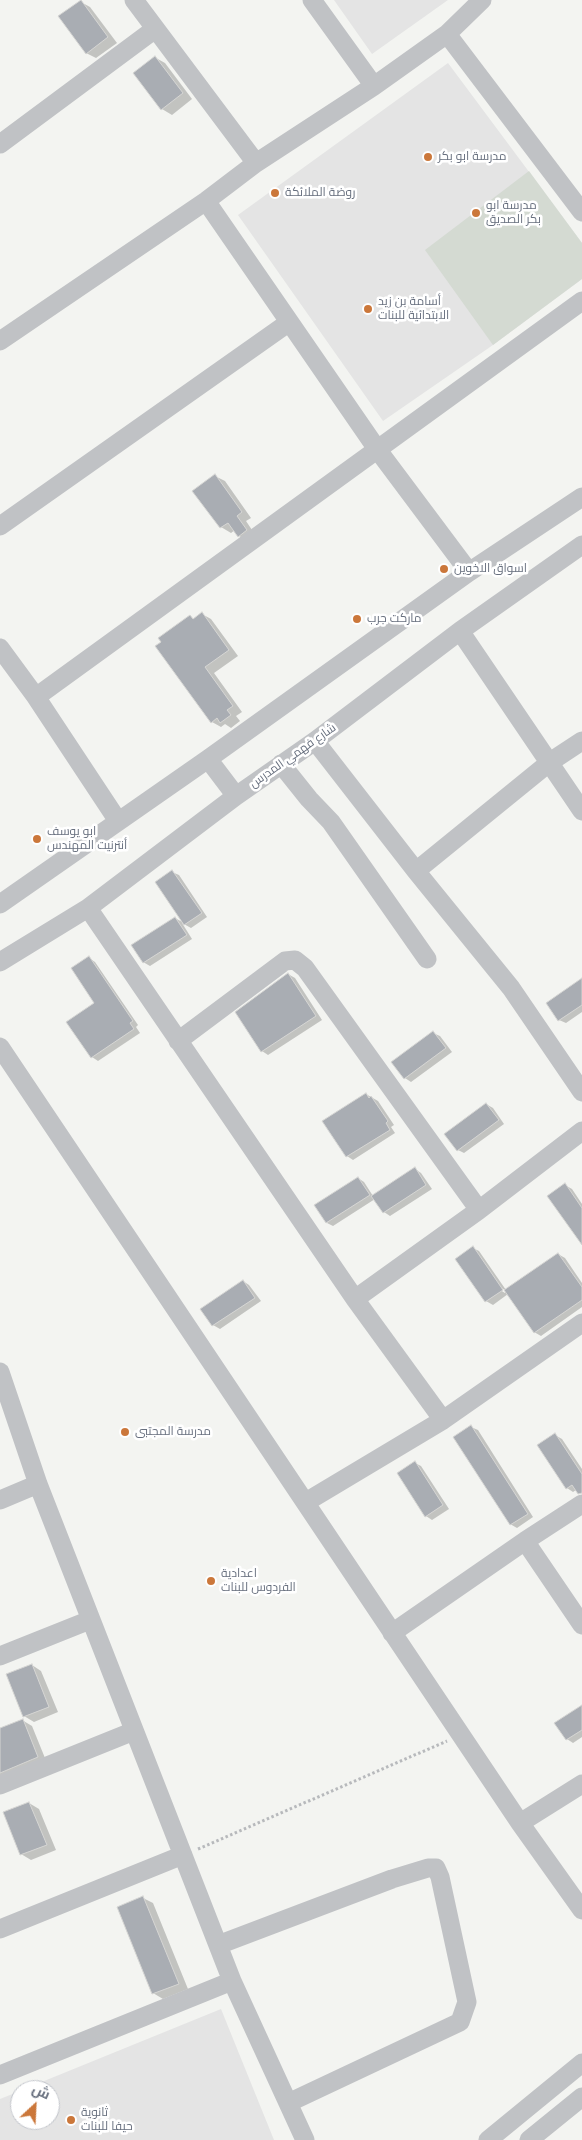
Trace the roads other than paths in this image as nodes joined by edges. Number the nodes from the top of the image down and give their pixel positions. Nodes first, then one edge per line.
1 (134, 0) edge
2 (312, 0) edge
3 (482, 0) edge
4 (155, 29) junction
5 (447, 34) junction
6 (374, 86) junction
7 (0, 144) edge
8 (256, 163) junction
9 (206, 201) junction
10 (582, 212) edge
11 (582, 301) edge
12 (288, 323) junction
13 (0, 341) edge
14 (376, 449) junction
15 (582, 497) edge
16 (0, 526) edge
17 (582, 545) edge
18 (469, 572) junction
19 (460, 631) junction
20 (0, 648) edge
21 (36, 697) junction
22 (582, 741) edge
23 (315, 742) junction
24 (208, 759) junction
25 (550, 762) junction
26 (281, 764) junction
27 (236, 796) junction
28 (582, 811) edge
29 (118, 821) junction
30 (416, 871) junction
31 (0, 904) edge
32 (88, 908) junction
33 (428, 959) dead end
34 (0, 962) edge
35 (178, 1041) junction
36 (0, 1047) edge
37 (582, 1092) edge
38 (582, 1131) edge
39 (479, 1210) junction
40 (355, 1299) junction
41 (582, 1323) edge
42 (0, 1372) edge
43 (443, 1420) junction
44 (38, 1484) junction
45 (0, 1500) edge
46 (306, 1502) junction
47 (582, 1504) edge
48 (525, 1541) junction
49 (90, 1620) junction
50 (582, 1624) edge
51 (392, 1633) junction
52 (0, 1656) edge
53 (134, 1731) junction
54 (582, 1784) edge
55 (0, 1785) edge
56 (520, 1823) junction
57 (184, 1855) junction
58 (582, 1910) edge
59 (0, 1929) edge
60 (218, 1945) junction
61 (232, 1982) junction
62 (582, 2063) edge
63 (0, 2075) edge
64 (582, 2097) edge
65 (288, 2103) junction
66 (305, 2140) edge
67 (488, 2140) edge
68 (529, 2140) edge

1 - 4 street
2 - 6 street
3 - 5 street
4 - 7 street
4 - 8 street
5 - 6 street
5 - 10 street
6 - 8 street
8 - 9 street
9 - 12 street
9 - 13 street
11 - 14 street
12 - 14 street
12 - 16 street
14 - 18 street
14 - 21 street
15 - 18 street
17 - 19 street, شارع فهمي المدرس
18 - 24 street
19 - 23 street, شارع فهمي المدرس
19 - 25 street
20 - 21 street
21 - 29 street
22 - 25 street
23 - 26 street, شارع فهمي المدرس
23 - 30 street
24 - 27 street
24 - 29 street
25 - 28 street
25 - 30 street
26 - 27 street, شارع فهمي المدرس
26 - 33 street
27 - 32 street, شارع فهمي المدرس
29 - 31 street
30 - 37 street
32 - 34 street, شارع فهمي المدرس
32 - 35 street
35 - 39 street
35 - 40 street
36 - 46 street
38 - 39 street
39 - 40 street
40 - 43 street
41 - 43 street
42 - 44 street
43 - 46 street
44 - 45 street
44 - 49 street
46 - 51 street
47 - 48 street
48 - 50 street
48 - 51 street
49 - 52 street
49 - 53 street
51 - 56 street
53 - 55 street
53 - 57 street
54 - 56 street
56 - 58 street
57 - 59 street
57 - 60 street
60 - 61 street
60 - 65 street
61 - 63 street
61 - 65 street
62 - 67 street
64 - 68 street
65 - 66 street

